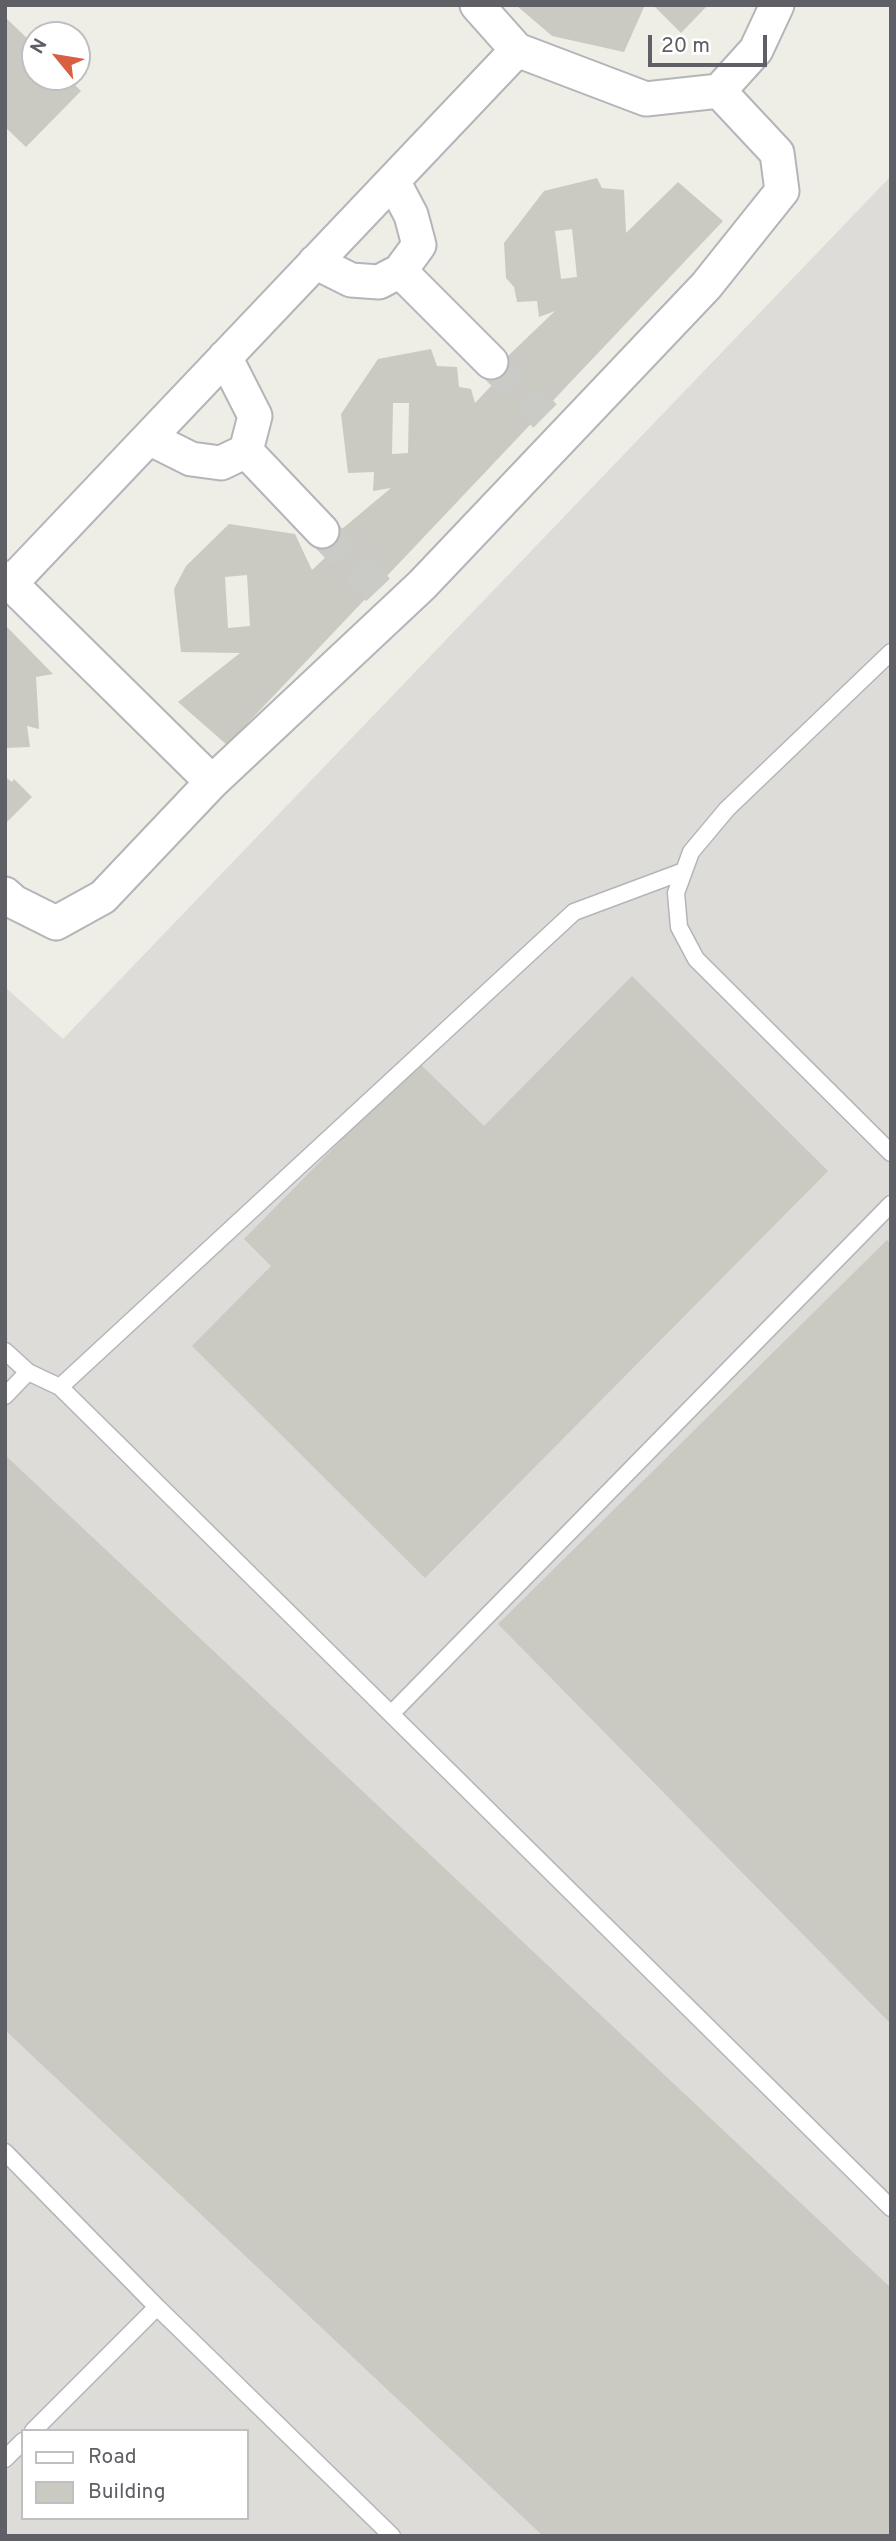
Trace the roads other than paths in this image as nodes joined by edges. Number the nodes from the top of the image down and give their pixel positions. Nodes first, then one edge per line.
1 (477, 5) edge
2 (777, 5) edge
3 (517, 50) junction
4 (719, 91) junction
5 (393, 181) junction
6 (316, 262) junction
7 (400, 271) junction
8 (225, 357) junction
9 (491, 362) tunnel mouth
10 (149, 438) junction
11 (246, 451) junction
12 (322, 531) tunnel mouth
13 (8, 580) edge
14 (891, 652) edge
15 (212, 782) junction
16 (684, 871) junction
17 (5, 894) edge
18 (891, 1153) edge
19 (891, 1204) edge
20 (5, 1351) edge
21 (28, 1372) junction
22 (60, 1387) junction
23 (5, 1396) edge
24 (391, 1714) junction
25 (5, 2152) edge
26 (889, 2203) edge
27 (157, 2307) junction
28 (35, 2429) edge
29 (21, 2443) edge
30 (5, 2459) edge
31 (392, 2536) edge

1 - 3 street
2 - 4 street
3 - 4 street
3 - 5 street
4 - 15 street
5 - 6 street
5 - 7 street
6 - 7 street
6 - 8 street
7 - 9 street
8 - 10 street
8 - 11 street
10 - 11 street
10 - 13 street
11 - 12 street
13 - 15 street
14 - 16 lane
15 - 17 street
16 - 18 lane
16 - 22 lane
19 - 24 lane
20 - 21 lane
21 - 22 lane
21 - 23 lane
22 - 24 lane
24 - 26 lane
25 - 27 lane
27 - 28 lane
27 - 31 lane
29 - 30 lane

